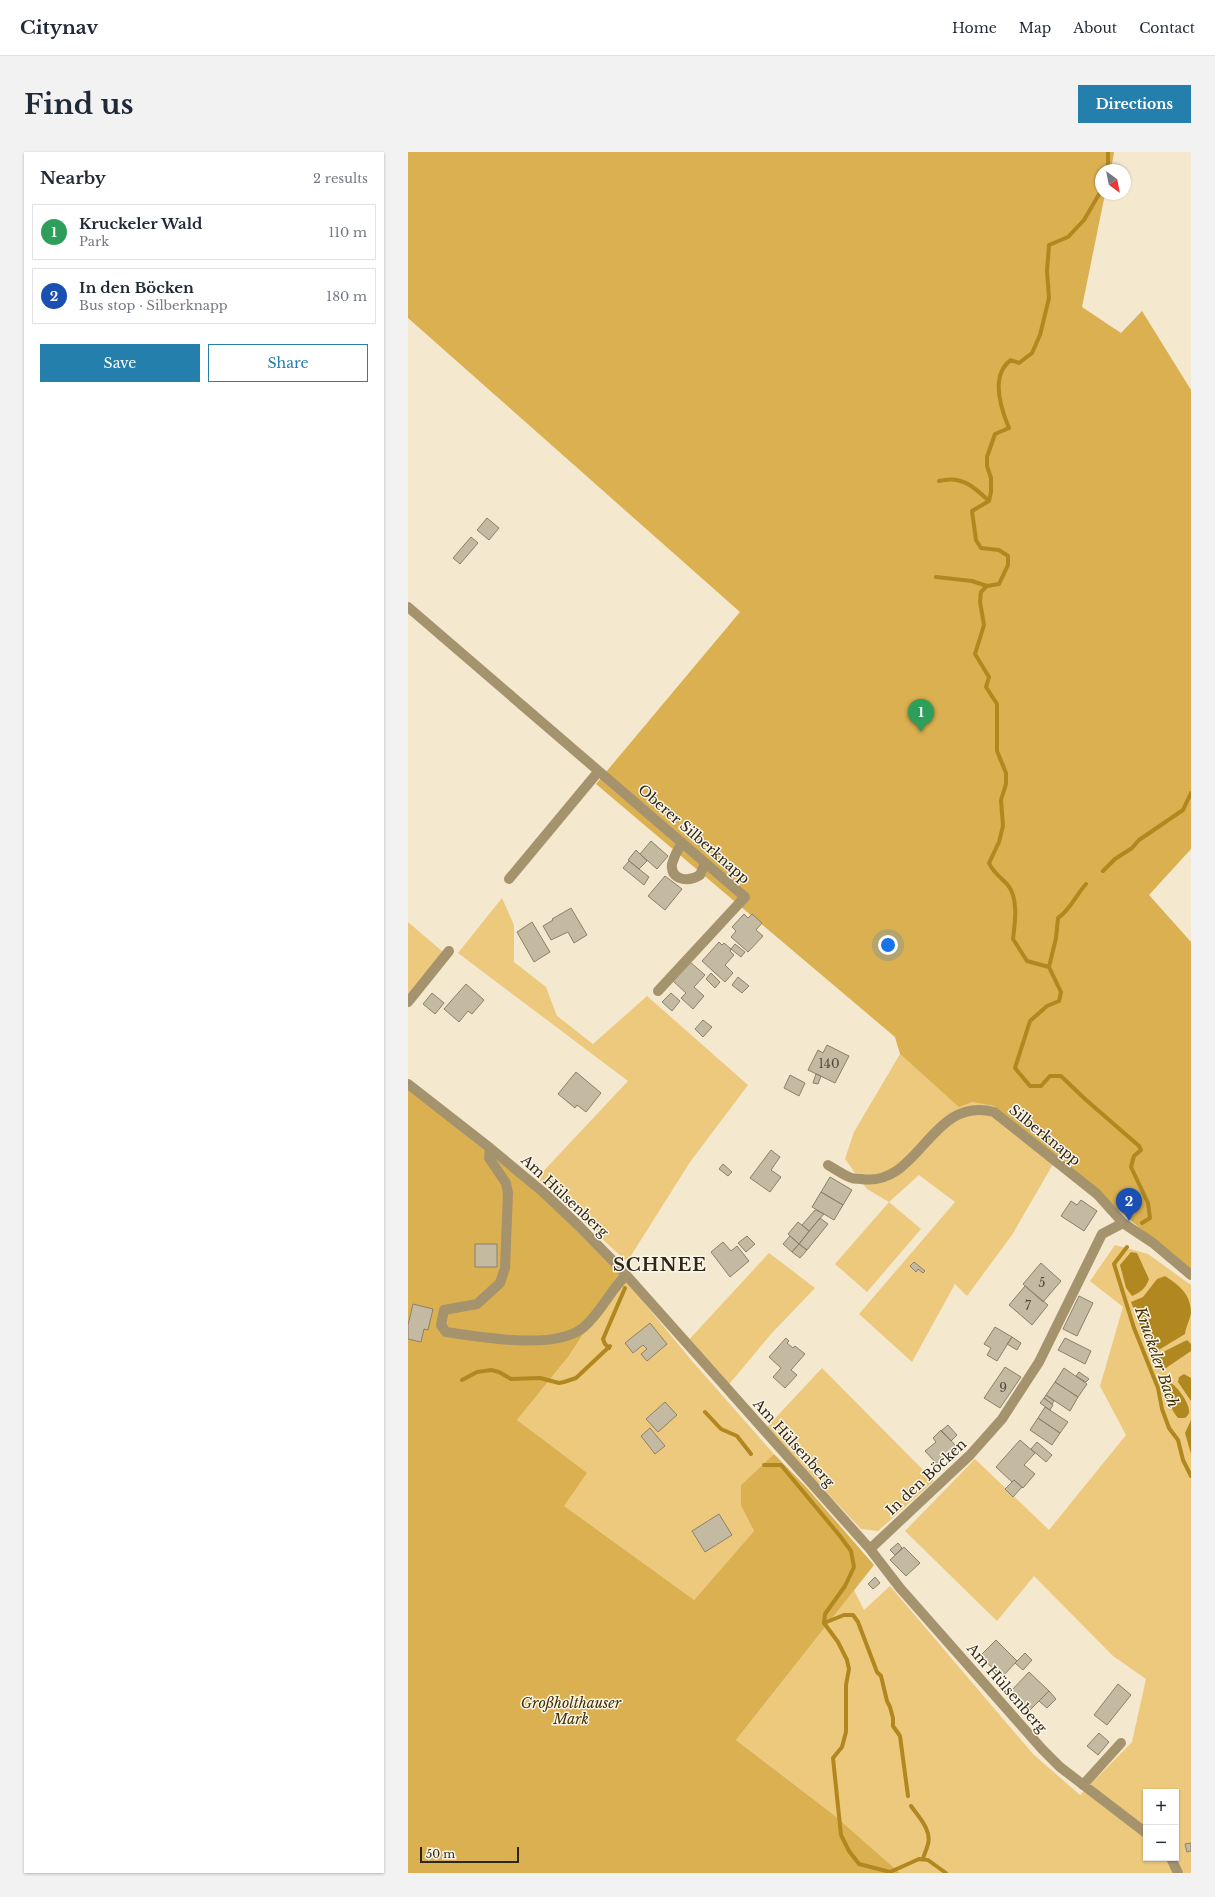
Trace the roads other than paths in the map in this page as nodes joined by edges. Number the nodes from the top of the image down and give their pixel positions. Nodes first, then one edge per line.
1 (409, 609) edge
2 (598, 772) junction
3 (682, 843) junction
4 (705, 863) junction
5 (509, 879) dead end
6 (449, 950) dead end
7 (658, 991) dead end
8 (408, 1002) edge
9 (408, 1084) edge
10 (490, 1148) junction
11 (828, 1165) dead end
12 (1123, 1223) junction
13 (626, 1275) junction
14 (1191, 1275) edge
15 (870, 1549) junction
16 (1121, 1743) dead end
17 (1083, 1785) junction
18 (1143, 1832) edge
19 (1172, 1861) edge
20 (1178, 1873) edge

1 - 2 street, Oberer Silberknapp
2 - 3 street, Oberer Silberknapp
2 - 5 street
3 - 4 street, Oberer Silberknapp
3 - 4 street
4 - 7 street, Oberer Silberknapp
6 - 8 street
9 - 10 street, Am Hülsenberg
10 - 13 street, Am Hülsenberg
10 - 13 street
11 - 12 street, Silberknapp
12 - 14 street, Silberknapp
12 - 15 street, In den Böcken
13 - 15 street, Am Hülsenberg
15 - 17 street, Am Hülsenberg
16 - 17 street
17 - 18 street, Am Hülsenberg
19 - 20 street

